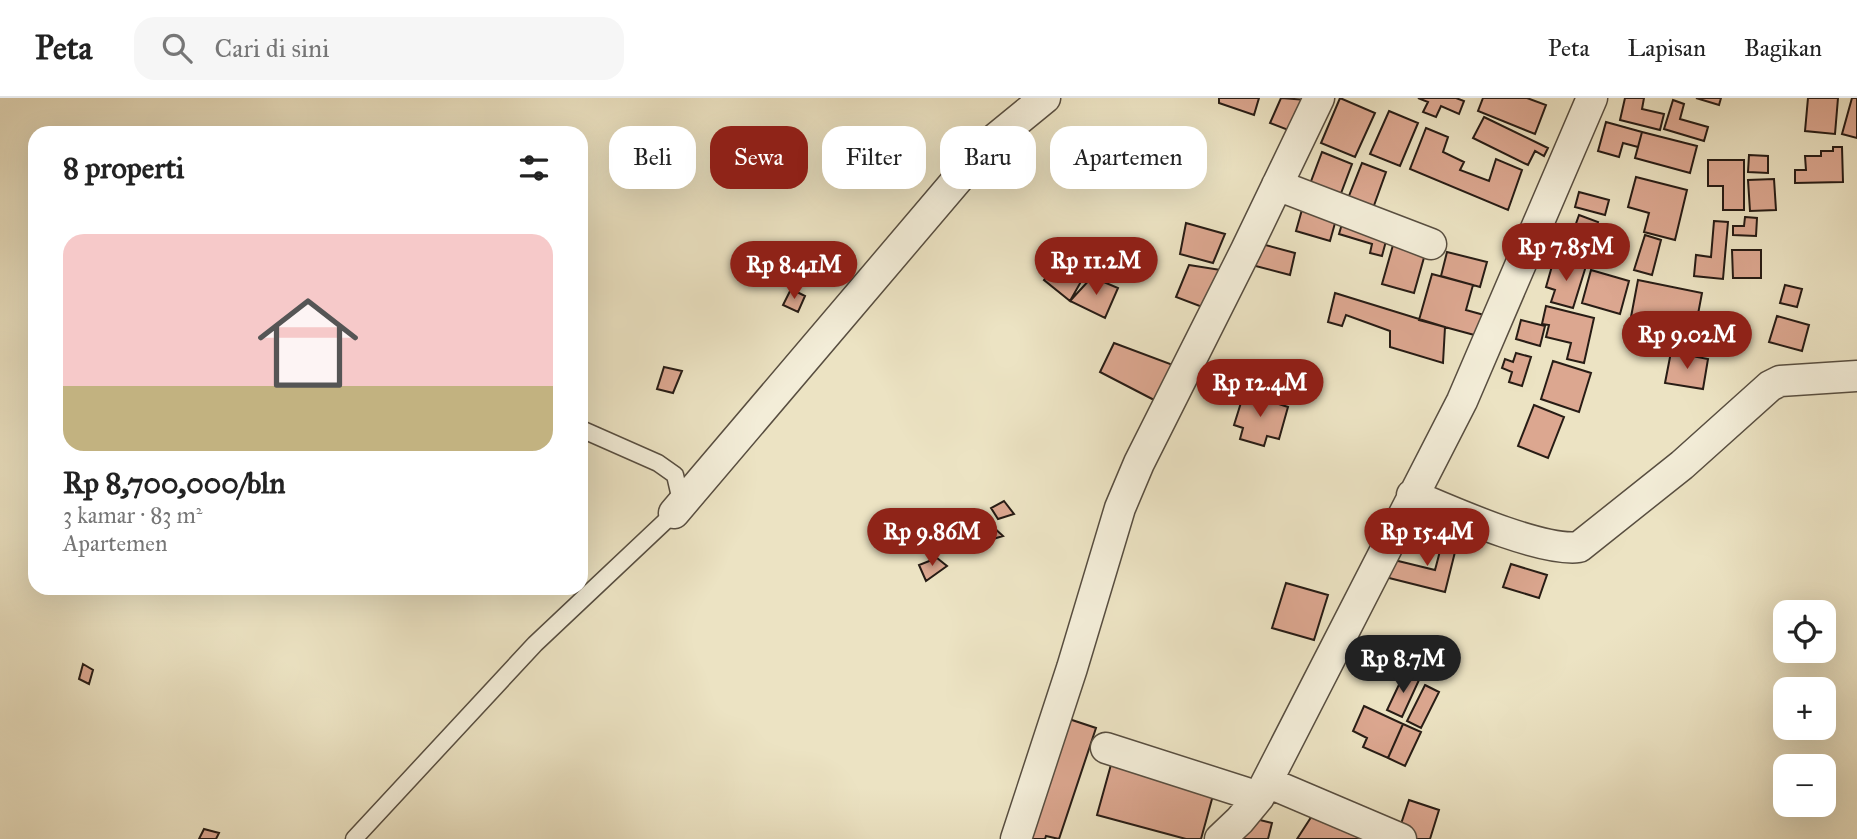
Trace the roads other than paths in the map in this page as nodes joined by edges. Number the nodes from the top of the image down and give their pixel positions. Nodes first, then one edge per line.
1 (1045, 98) edge
2 (1319, 98) edge
3 (1592, 98) edge
4 (1277, 185) junction
5 (1431, 244) dead end
6 (1857, 376) edge
7 (588, 432) edge
8 (1412, 495) junction
9 (674, 513) junction
10 (588, 593) edge
11 (586, 595) edge
12 (1106, 748) dead end
13 (1263, 789) junction
14 (354, 839) edge
15 (1016, 839) edge
16 (1220, 839) edge
17 (1401, 839) edge

1 - 9 street
2 - 4 street
3 - 8 street
4 - 5 street
4 - 15 street
6 - 8 street
7 - 9 lane
8 - 13 street
9 - 10 lane
11 - 14 lane
12 - 13 street
13 - 16 street
13 - 17 street

